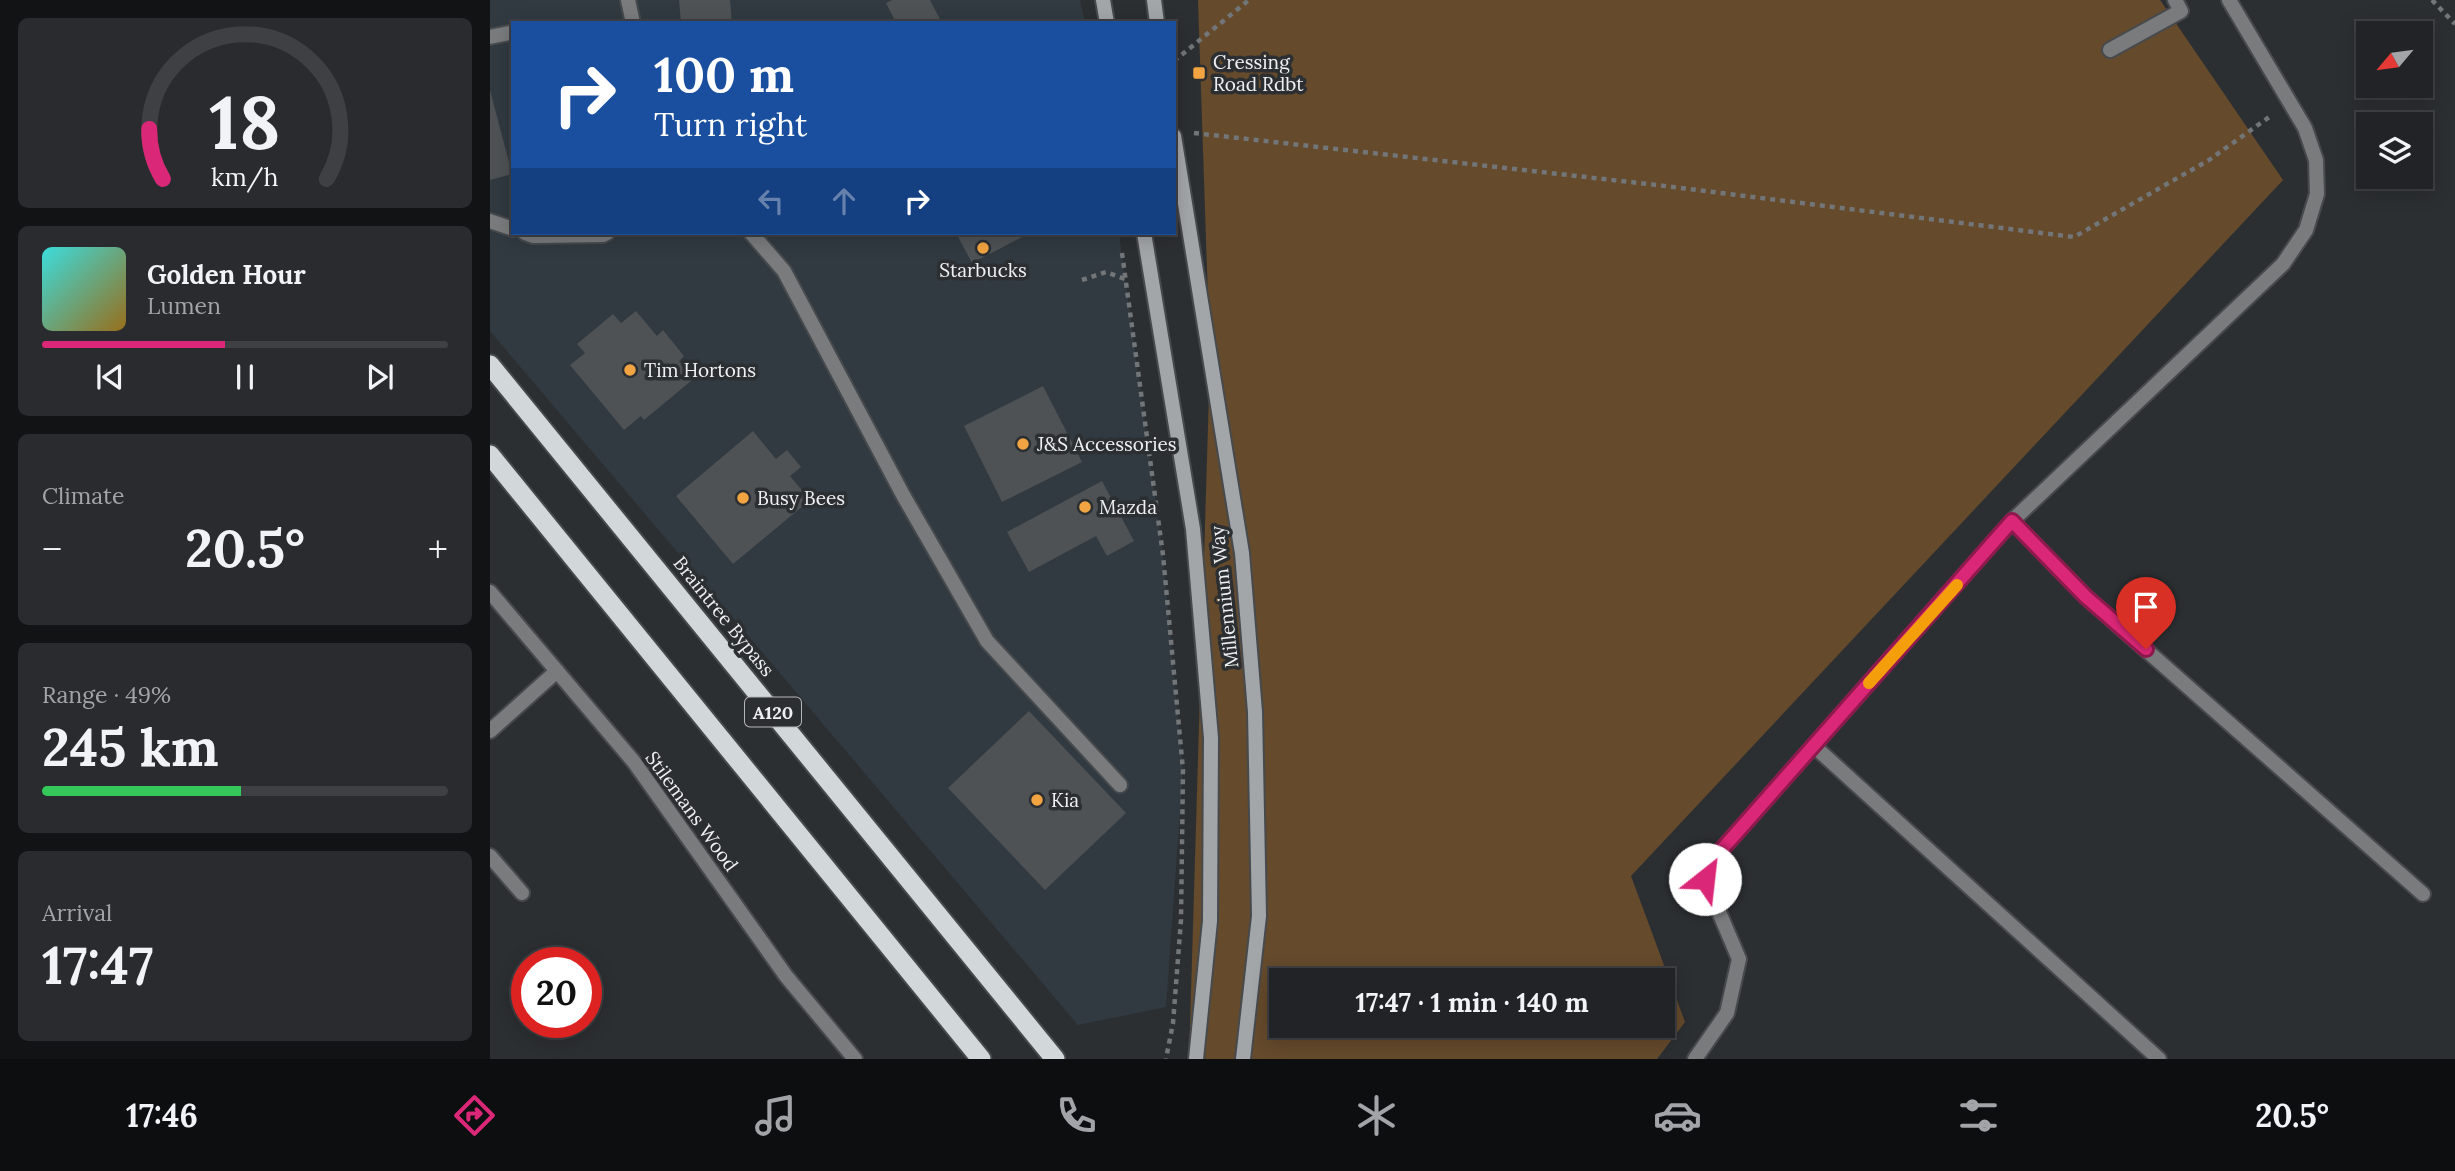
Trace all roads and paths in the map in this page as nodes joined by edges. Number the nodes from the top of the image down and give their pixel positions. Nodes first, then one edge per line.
1 (628, 0) edge
2 (1103, 0) edge
3 (1154, 0) edge
4 (1249, 0) edge
5 (2175, 0) edge
6 (2229, 0) edge
7 (2432, 0) edge
8 (633, 21) edge
9 (1107, 21) edge
10 (1157, 21) edge
11 (2455, 24) edge
12 (509, 33) dead end
13 (490, 37) edge
14 (2110, 50) dead end
15 (1176, 59) edge
16 (2289, 102) junction
17 (1181, 134) edge
18 (490, 220) edge
19 (511, 228) edge
20 (530, 235) edge
21 (569, 235) edge
22 (569, 235) edge
23 (603, 235) edge
24 (753, 235) edge
25 (1144, 235) edge
26 (1121, 244) dead end
27 (1125, 279) junction
28 (1082, 280) dead end
29 (490, 365) edge
30 (490, 455) edge
31 (2012, 521) junction
32 (490, 592) edge
33 (558, 671) junction
34 (490, 731) edge
35 (1814, 746) junction
36 (1120, 785) dead end
37 (490, 856) edge
38 (522, 893) dead end
39 (2423, 894) dead end
40 (1197, 1057) edge
41 (855, 1059) edge
42 (981, 1059) edge
43 (1055, 1059) edge
44 (1166, 1059) edge
45 (1243, 1059) edge
46 (1695, 1059) edge
47 (2159, 1059) edge

1 - 8 street
2 - 9 main road
3 - 10 main road
4 - 15 path
5 - 14 street
6 - 16 street
7 - 11 path
12 - 13 street
16 - 17 path
16 - 31 street
17 - 45 main road, Millennium Way
18 - 19 street
20 - 21 street
22 - 23 street
24 - 36 street
25 - 40 main road, Millennium Way
26 - 27 path
27 - 28 path
27 - 44 path
29 - 43 highway, Braintree Bypass / A120
30 - 42 highway, A120
31 - 35 street
31 - 39 street
32 - 33 street, Stilemans Wood
33 - 34 street
33 - 41 street, Stilemans Wood
35 - 46 street
35 - 47 street
37 - 38 street

